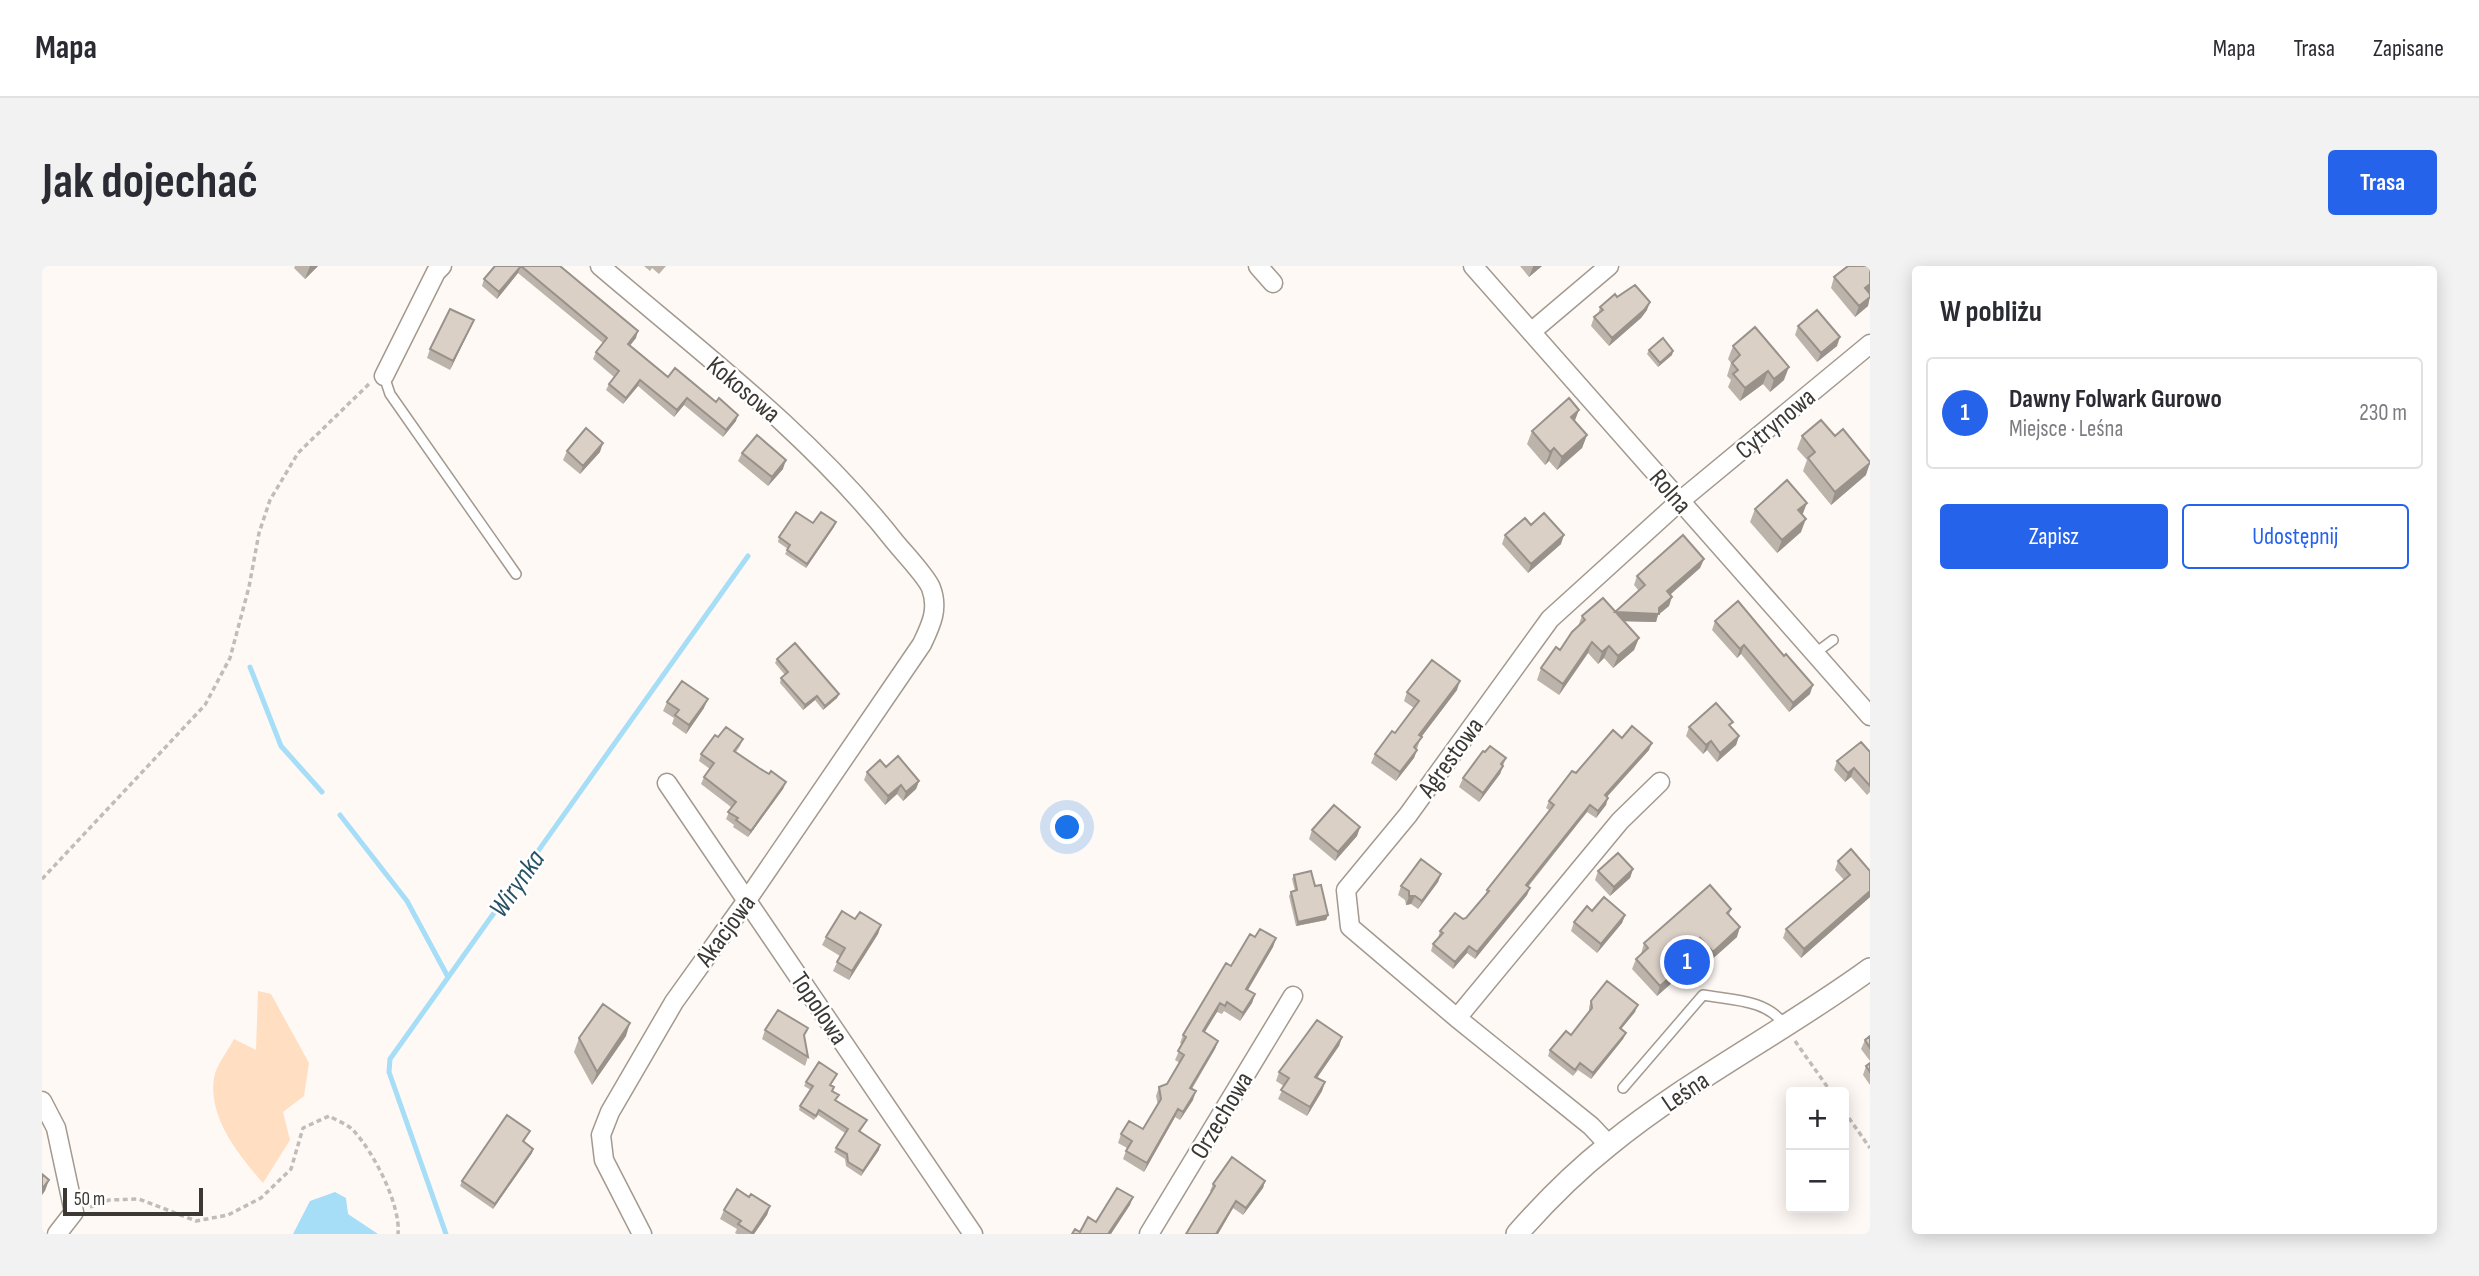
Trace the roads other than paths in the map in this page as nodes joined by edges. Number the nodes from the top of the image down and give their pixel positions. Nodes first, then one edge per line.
1 (600, 266) edge
2 (1258, 266) edge
3 (1473, 266) edge
4 (1609, 266) edge
5 (436, 268) edge
6 (1273, 283) dead end
7 (1531, 332) junction
8 (1870, 344) edge
9 (384, 376) joint
10 (1680, 502) junction
11 (516, 574) dead end
12 (1833, 640) dead end
13 (922, 644) joint
14 (1814, 654) junction
15 (1870, 716) edge
16 (1660, 782) dead end
17 (667, 783) dead end
18 (747, 900) junction
19 (1870, 969) edge
20 (1293, 996) dead end
21 (1457, 1018) junction
22 (1786, 1028) junction
23 (1623, 1088) dead end
24 (42, 1101) edge
25 (1609, 1145) junction
26 (57, 1234) edge
27 (642, 1234) edge
28 (973, 1234) edge
29 (1150, 1234) edge
30 (1517, 1234) edge

1 - 13 street, Kokosowa
2 - 6 street
3 - 7 street, Rolna
4 - 7 street
5 - 9 street
7 - 10 street, Rolna
8 - 10 street, Cytrynowa
9 - 11 lane
10 - 14 street, Rolna
10 - 21 street, Agrestowa
12 - 14 lane
13 - 18 street, Akacjowa
14 - 15 street, Rolna
16 - 21 street
17 - 18 street, Topolowa
18 - 27 street, Akacjowa
18 - 28 street, Topolowa
19 - 22 street, Leśna
20 - 29 street, Orzechowa
21 - 25 street, Agrestowa
22 - 23 lane
22 - 25 street, Leśna
24 - 26 street
25 - 30 street, Leśna

